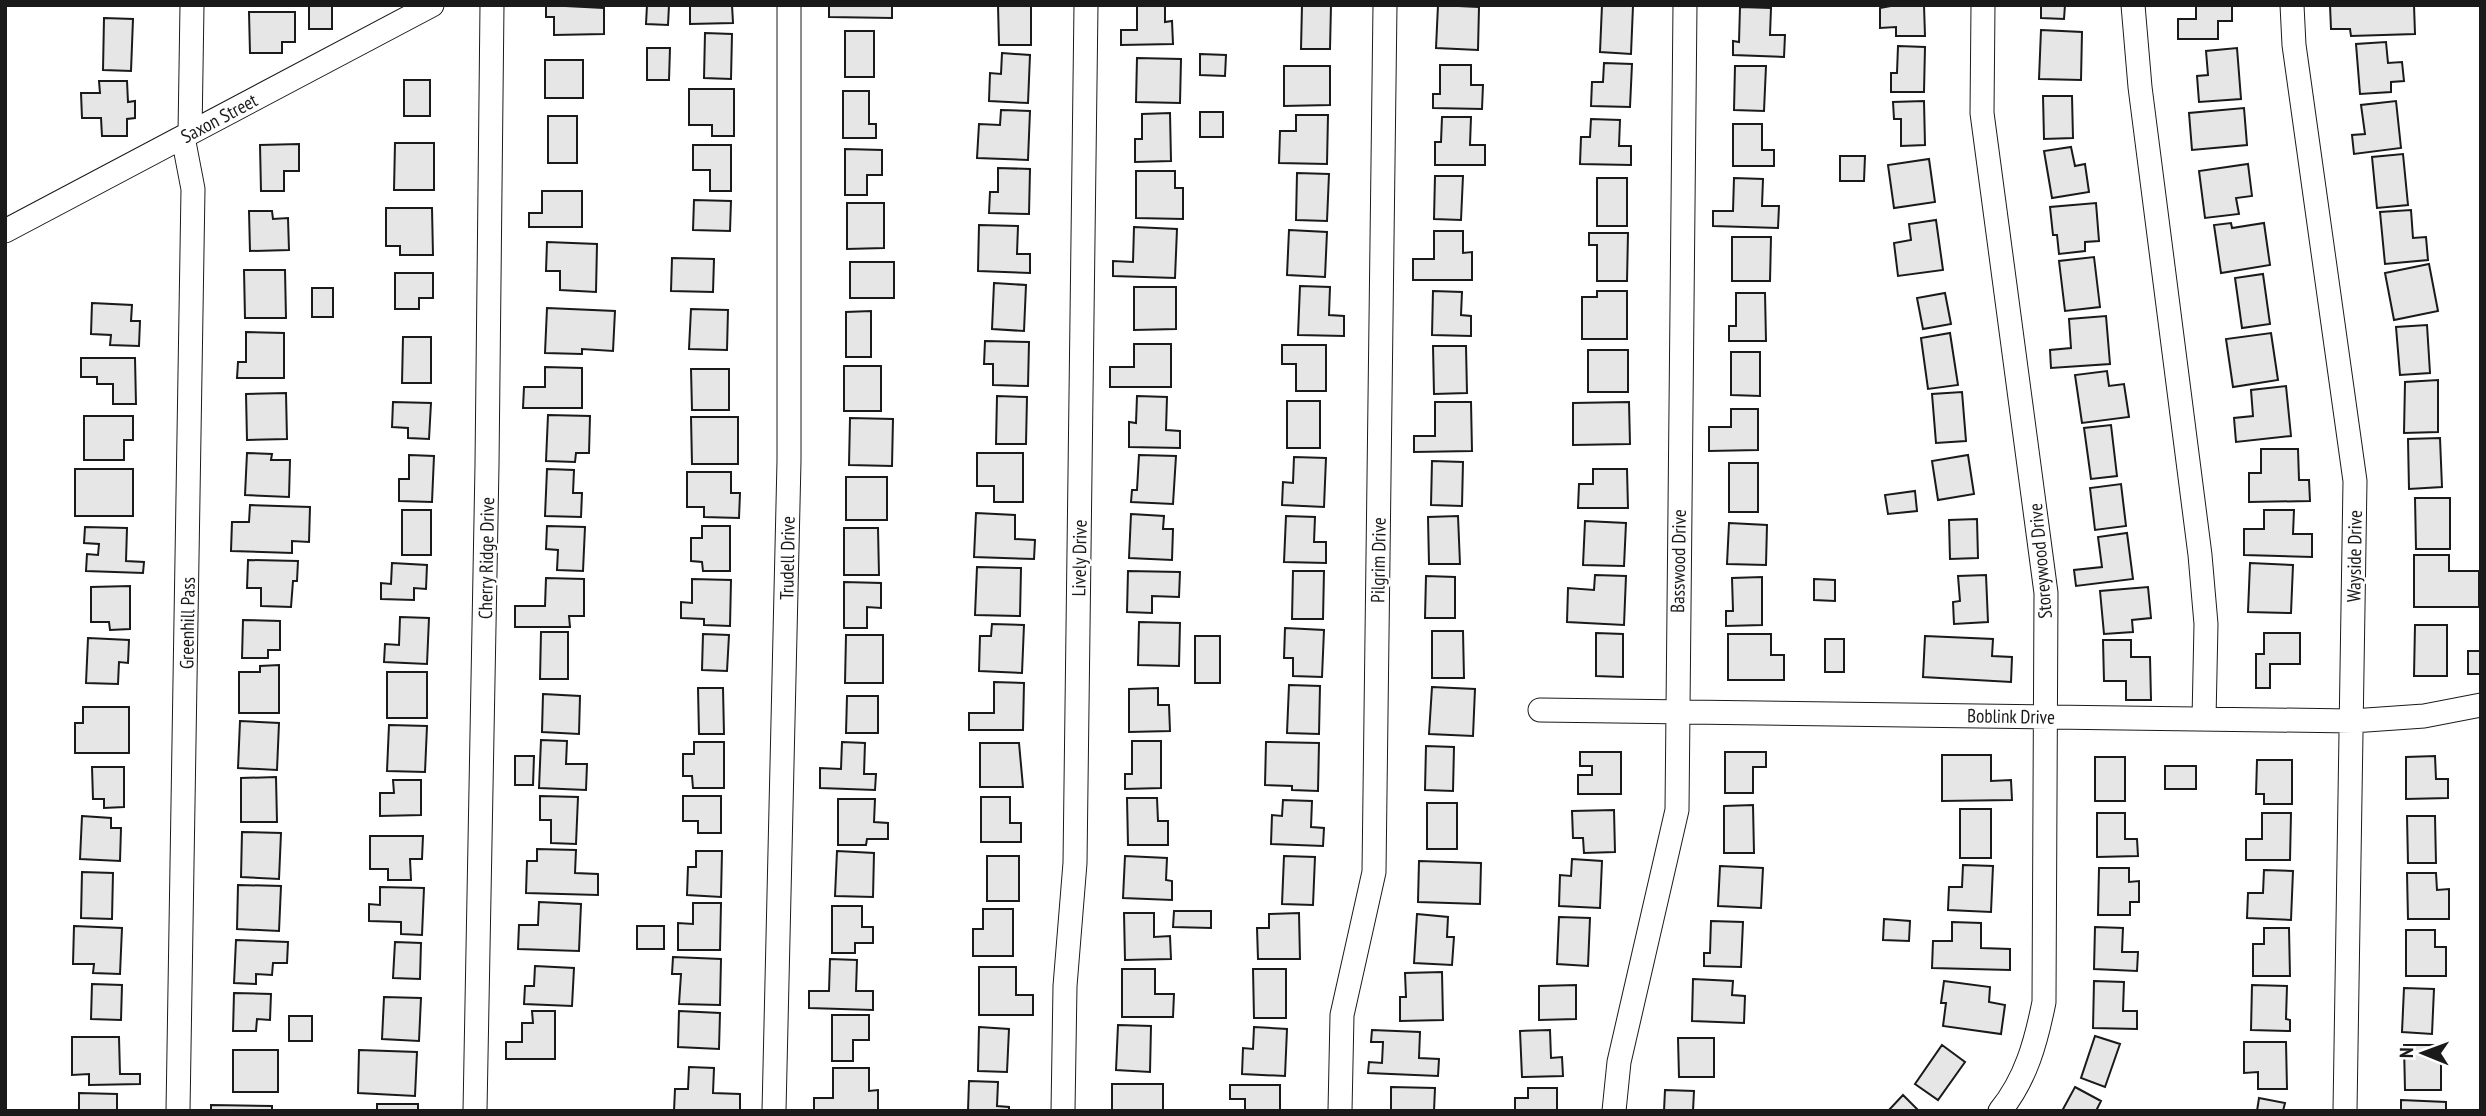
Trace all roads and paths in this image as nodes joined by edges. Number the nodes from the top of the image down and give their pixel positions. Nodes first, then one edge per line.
1 (192, 5) edge
2 (432, 5) edge
3 (492, 5) edge
4 (789, 5) edge
5 (1086, 5) edge
6 (1385, 5) edge
7 (1685, 5) edge
8 (1983, 5) edge
9 (2133, 5) edge
10 (2292, 5) edge
11 (187, 135) junction
12 (5, 231) edge
13 (2481, 705) edge
14 (1540, 710) dead end
15 (1676, 712) junction
16 (2047, 717) junction
17 (2204, 719) junction
18 (2352, 721) junction
19 (178, 1111) edge
20 (475, 1111) edge
21 (774, 1111) edge
22 (1063, 1111) edge
23 (1340, 1111) edge
24 (1615, 1111) edge
25 (2000, 1111) edge
26 (2345, 1111) edge

1 - 11 street, Greenhill Pass
2 - 11 street, Saxon Street
3 - 20 street, Cherry Ridge Drive
4 - 21 street, Trudell Drive
5 - 22 street, Lively Drive
6 - 23 street, Pilgrim Drive
7 - 15 street, Basswood Drive
8 - 16 street, Storeywood Drive
9 - 17 street
10 - 18 street, Wayside Drive
11 - 12 street, Saxon Street
11 - 19 street, Greenhill Pass
13 - 18 street, Boblink Drive
14 - 15 street, Boblink Drive
15 - 16 street, Boblink Drive
15 - 24 street, Basswood Drive
16 - 17 street, Boblink Drive
16 - 25 street, Storeywood Drive
17 - 18 street, Boblink Drive
18 - 26 street, Wayside Drive

